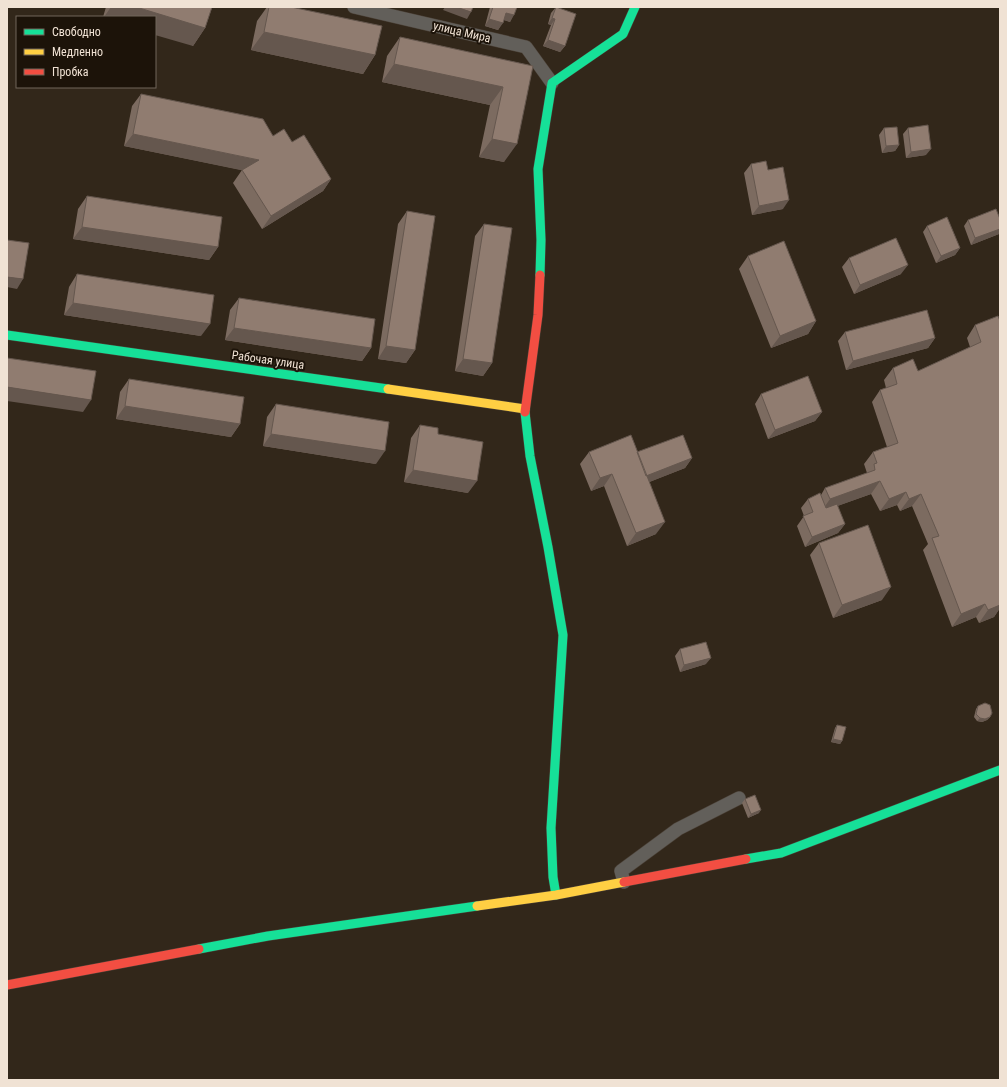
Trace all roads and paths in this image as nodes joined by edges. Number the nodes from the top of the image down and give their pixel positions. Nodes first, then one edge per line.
1 (354, 7) edge
2 (635, 7) edge
3 (552, 83) junction
4 (7, 335) edge
5 (525, 408) junction
6 (1000, 770) edge
7 (739, 798) dead end
8 (624, 882) junction
9 (556, 895) junction
10 (7, 985) edge

1 - 3 street, улица Мира
2 - 3 street
3 - 5 street
4 - 5 street, Рабочая улица
5 - 9 street
6 - 8 street
7 - 8 street
8 - 9 street
9 - 10 street

